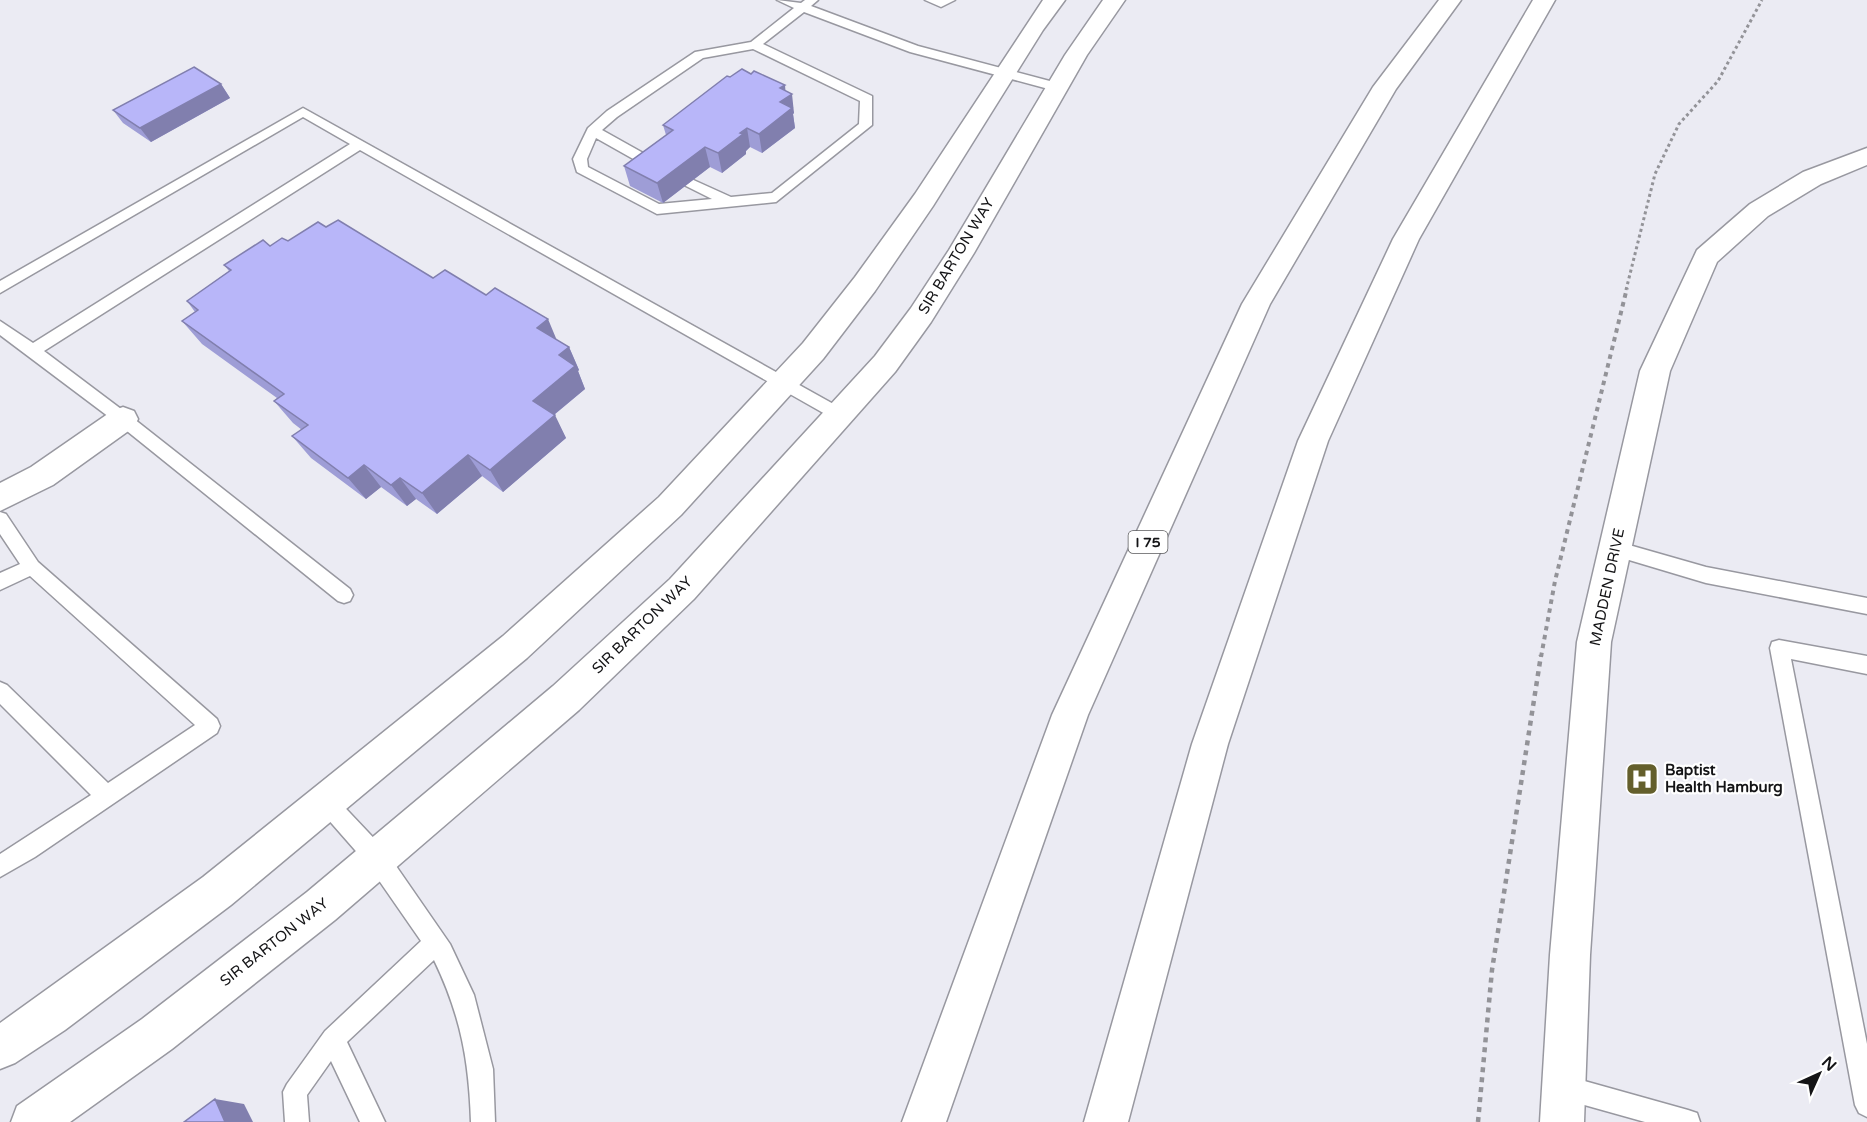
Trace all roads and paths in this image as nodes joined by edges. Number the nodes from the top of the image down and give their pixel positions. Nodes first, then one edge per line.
1 (783, 0) edge
2 (931, 0) edge
3 (949, 0) edge
4 (1054, 0) edge
5 (1114, 0) edge
6 (1450, 0) edge
7 (1544, 0) edge
8 (807, 4) edge
9 (755, 45) junction
10 (1004, 74) junction
11 (1056, 87) junction
12 (593, 131) junction
13 (359, 145) junction
14 (1867, 156) edge
15 (657, 166) edge
16 (690, 182) edge
17 (730, 202) junction
18 (0, 288) edge
19 (0, 327) edge
20 (32, 351) junction
21 (783, 384) junction
22 (840, 415) junction
23 (123, 419) junction
24 (0, 498) edge
25 (0, 519) edge
26 (1615, 549) junction
27 (32, 567) junction
28 (0, 582) edge
29 (344, 595) dead end
30 (1867, 606) edge
31 (1867, 665) edge
32 (0, 691) edge
33 (107, 796) junction
34 (326, 802) junction
35 (376, 858) junction
36 (0, 866) edge
37 (436, 944) junction
38 (333, 1039) junction
39 (0, 1048) edge
40 (1867, 1104) edge
41 (1562, 1105) edge
42 (297, 1121) edge
43 (33, 1122) edge
44 (373, 1122) edge
45 (483, 1122) edge
46 (924, 1122) edge
47 (1106, 1122) edge
48 (1688, 1122) edge

1 - 8 lane
2 - 3 lane
4 - 10 main road
5 - 11 main road, SIR BARTON WAY
6 - 46 main road, I 75
7 - 47 main road
8 - 9 lane
8 - 10 lane
9 - 12 lane
9 - 17 lane
10 - 11 lane
10 - 21 main road
11 - 22 main road, SIR BARTON WAY
12 - 15 lane
12 - 17 lane
13 - 18 lane
13 - 20 lane
13 - 21 lane
14 - 26 main road, MADDEN DRIVE
16 - 17 lane
19 - 20 lane
20 - 23 lane
21 - 22 lane
21 - 34 main road
22 - 35 main road, SIR BARTON WAY
23 - 24 main road
23 - 29 lane
25 - 27 lane
26 - 30 lane
26 - 41 main road, MADDEN DRIVE
27 - 28 lane
27 - 33 lane
31 - 40 lane
32 - 33 lane
33 - 36 lane
34 - 35 lane
34 - 39 main road
35 - 37 lane
35 - 43 main road, SIR BARTON WAY
37 - 38 lane
37 - 45 lane
38 - 42 lane
38 - 44 lane
41 - 48 lane

